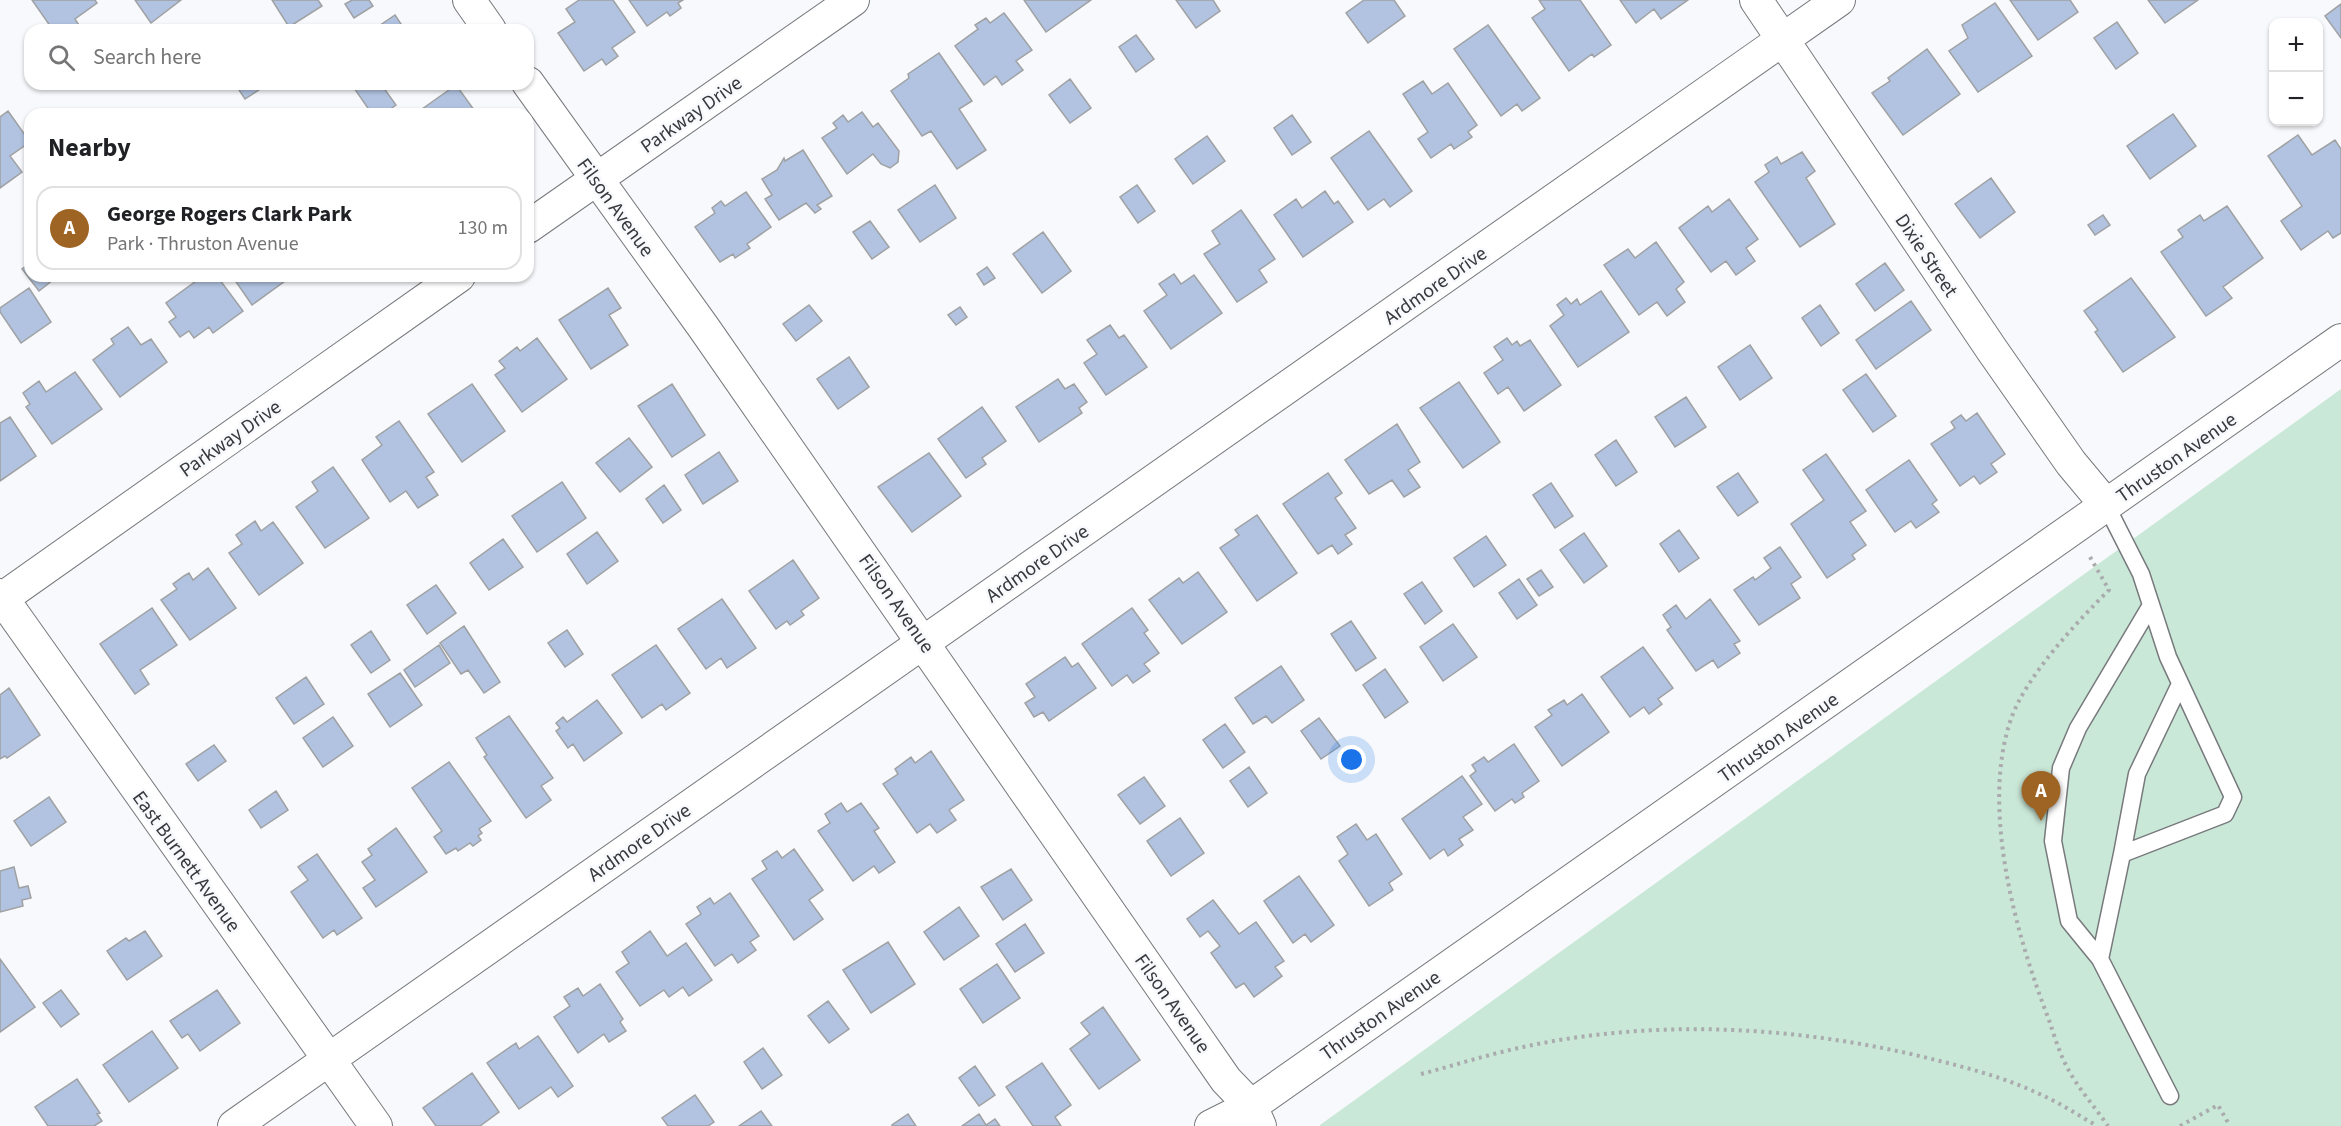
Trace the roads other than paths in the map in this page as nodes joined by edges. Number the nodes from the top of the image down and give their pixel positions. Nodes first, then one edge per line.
1 (469, 0) edge
2 (853, 0) edge
3 (1756, 0) edge
4 (1839, 0) edge
5 (486, 24) edge
6 (1783, 39) junction
7 (533, 90) edge
8 (596, 179) junction
9 (534, 223) edge
10 (450, 282) edge
11 (2341, 340) edge
12 (2106, 505) junction
13 (1, 598) edge
14 (2151, 605) junction
15 (924, 642) junction
16 (2180, 684) junction
17 (2122, 854) junction
18 (2100, 959) junction
19 (328, 1058) junction
20 (2170, 1096) dead end
21 (1255, 1116) edge
22 (234, 1126) edge
23 (376, 1126) edge
24 (1211, 1126) edge

1 - 5 street
2 - 8 street, Parkway Drive
3 - 6 street, Dixie Street
4 - 6 street, Ardmore Drive
6 - 12 street, Dixie Street
6 - 15 street, Ardmore Drive
7 - 8 street, Filson Avenue
8 - 9 street, Parkway Drive
8 - 15 street, Filson Avenue
10 - 13 street, Parkway Drive
11 - 12 street, Thruston Avenue
12 - 14 lane
12 - 21 street, Thruston Avenue
13 - 19 street, East Burnett Avenue
14 - 16 lane
14 - 18 lane
15 - 19 street, Ardmore Drive
15 - 21 street, Filson Avenue
16 - 17 lane
16 - 17 lane
17 - 18 lane
18 - 20 lane
19 - 22 street, Ardmore Drive
19 - 23 street, East Burnett Avenue
21 - 24 street, Thruston Avenue

